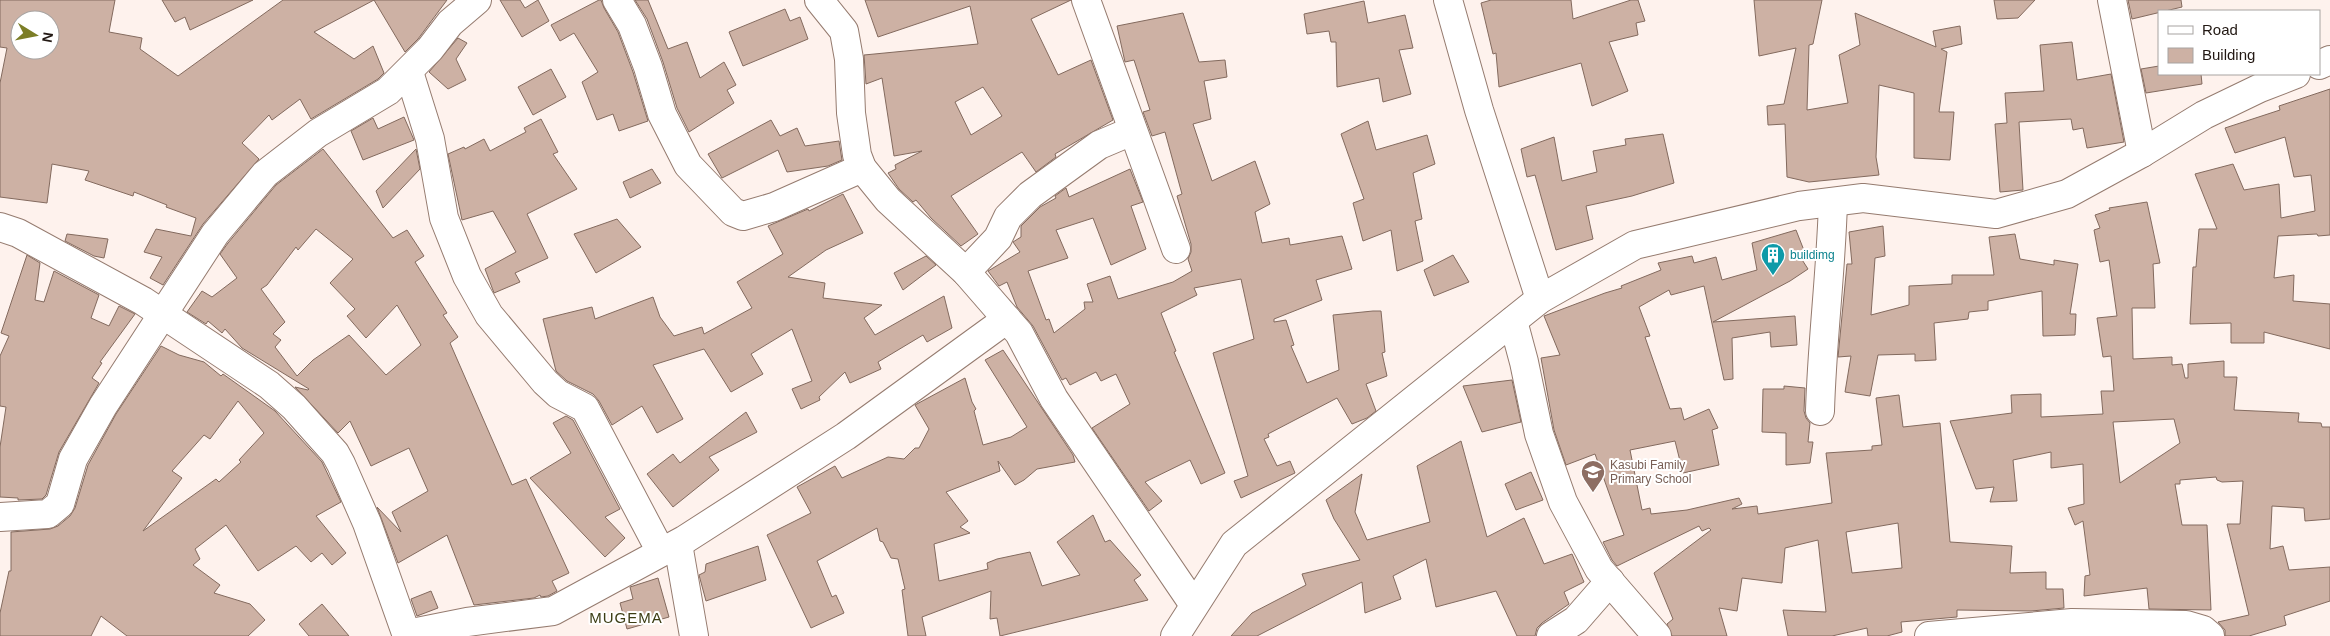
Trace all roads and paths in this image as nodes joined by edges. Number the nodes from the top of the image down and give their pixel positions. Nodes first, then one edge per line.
1 (477, 0) edge
2 (616, 0) edge
3 (819, 0) edge
4 (1086, 0) edge
5 (1448, 0) edge
6 (2112, 0) edge
7 (409, 72) junction
8 (2293, 75) edge
9 (1132, 131) junction
10 (2142, 153) junction
11 (862, 168) junction
12 (1833, 202) junction
13 (0, 227) edge
14 (1176, 248) dead end
15 (966, 272) junction
16 (1540, 298) junction
17 (162, 314) junction
18 (1006, 319) junction
19 (1512, 321) junction
20 (1820, 411) dead end
21 (0, 517) edge
22 (669, 548) junction
23 (1610, 581) junction
24 (1194, 605) junction
25 (407, 635) edge
26 (694, 636) edge
27 (1175, 636) edge
28 (1551, 636) edge
29 (1657, 636) edge
30 (1929, 636) edge
31 (2210, 636) edge

1 - 7 street
2 - 11 street
3 - 11 street
4 - 9 street
5 - 16 street
6 - 10 street
7 - 17 street
7 - 22 street
8 - 10 street
9 - 14 street
9 - 15 street
10 - 12 street
11 - 15 street
12 - 16 street
12 - 20 street
13 - 17 street
15 - 18 street
16 - 19 street
17 - 21 street
17 - 25 street
18 - 22 street
18 - 24 street
19 - 23 street
19 - 24 street
22 - 25 street
22 - 26 street
23 - 28 street
23 - 29 street
24 - 27 street
30 - 31 street

